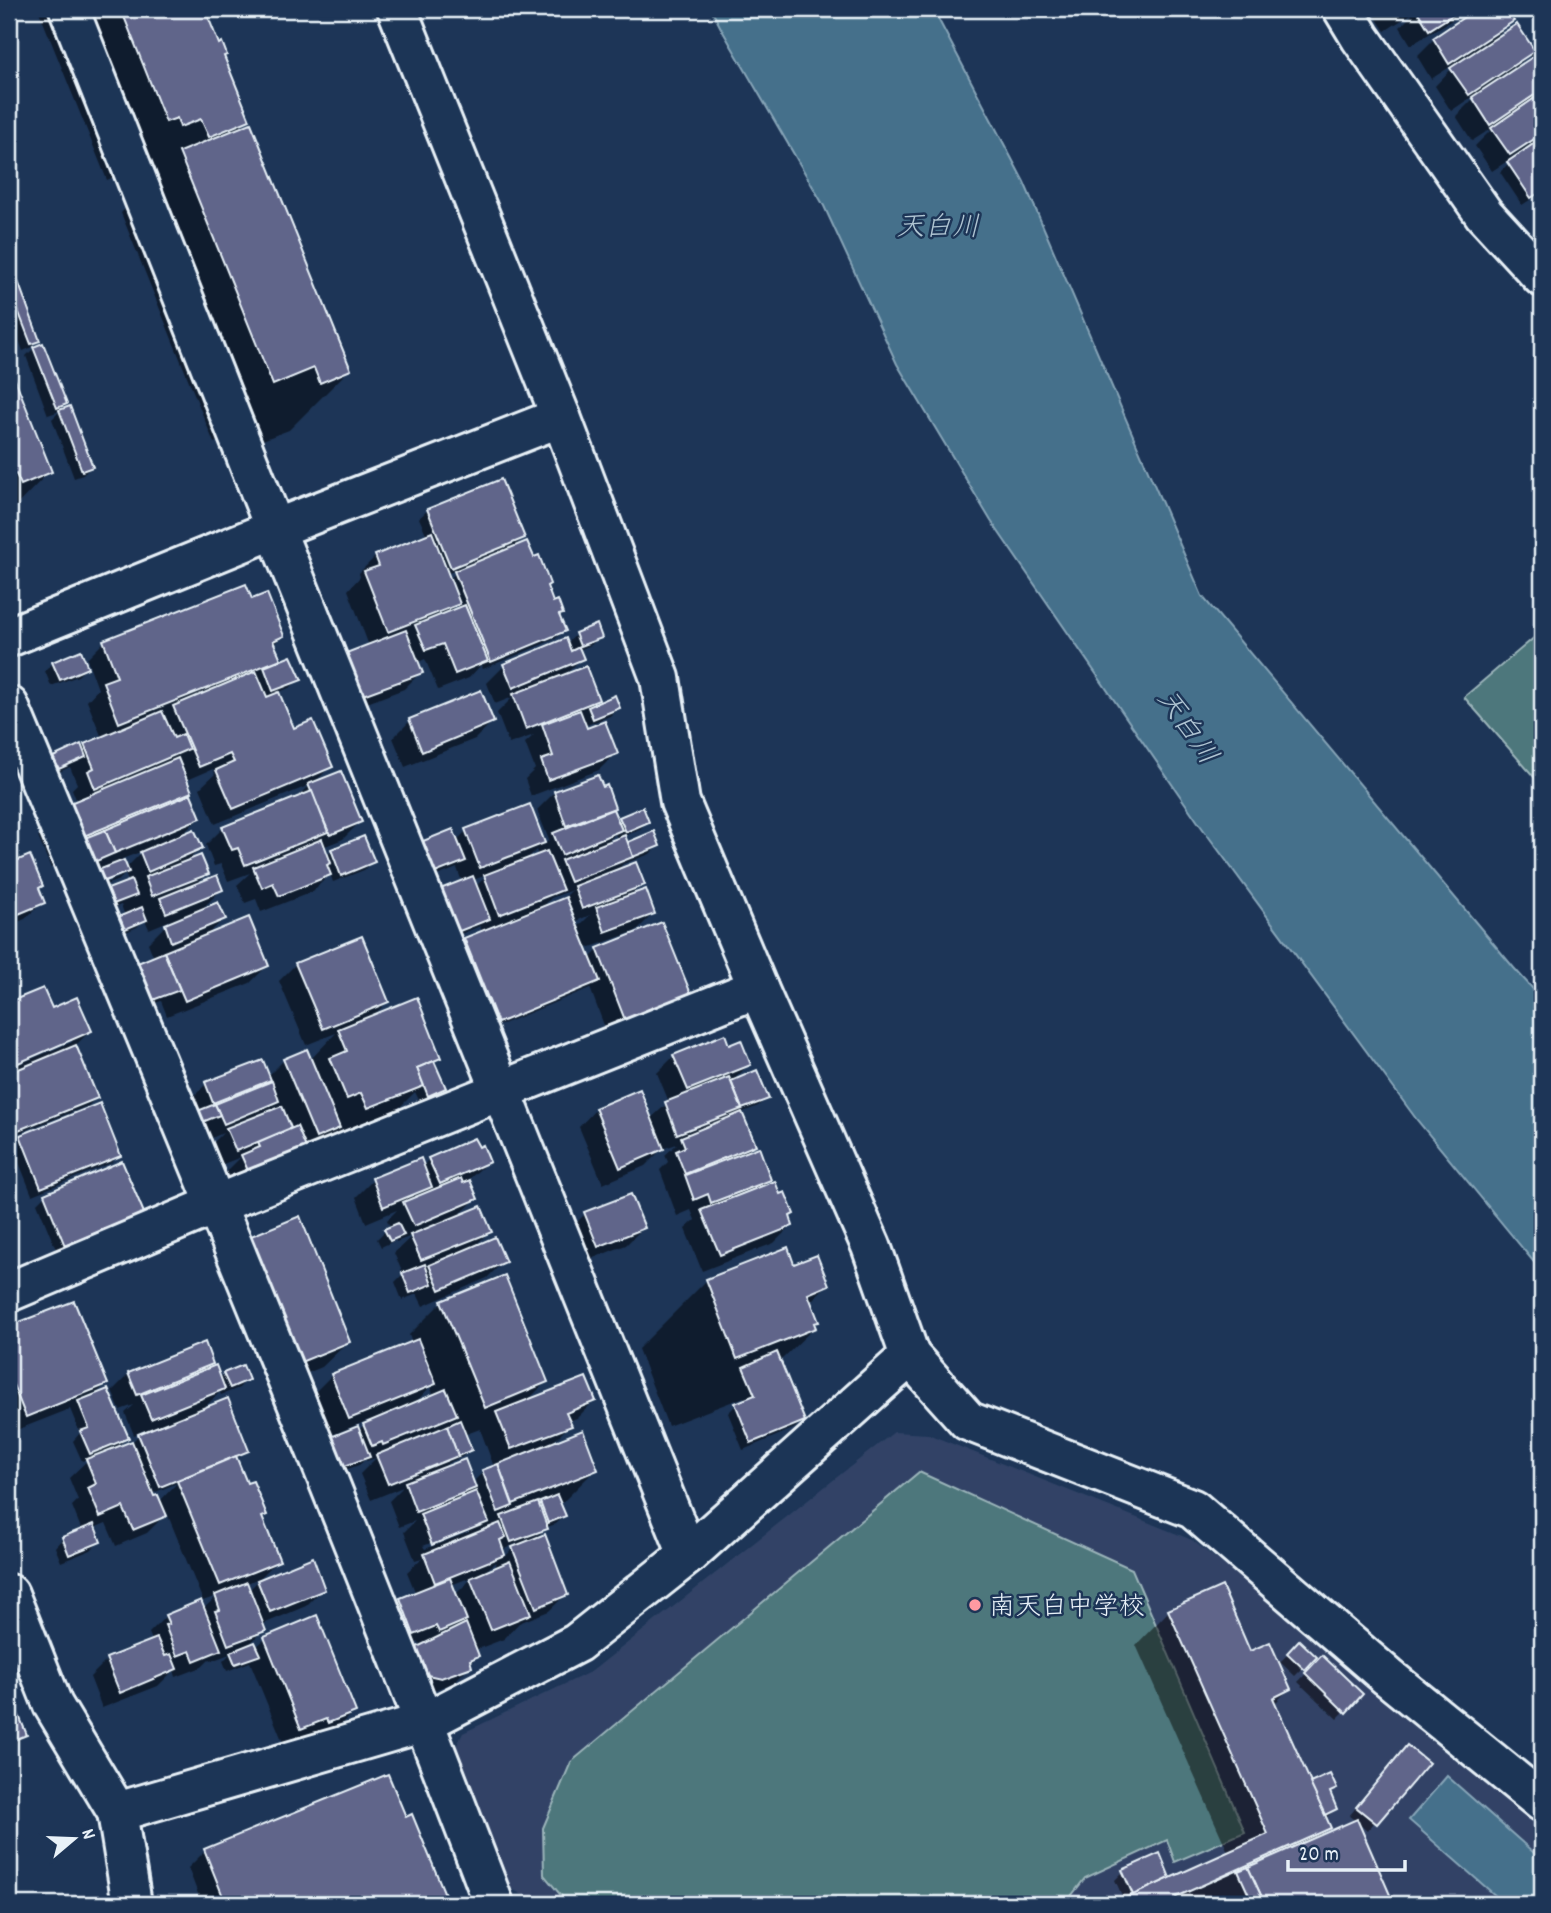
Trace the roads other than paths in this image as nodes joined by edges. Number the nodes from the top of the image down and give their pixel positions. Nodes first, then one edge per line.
1 (69, 9) edge
2 (397, 9) edge
3 (1343, 9) edge
4 (1542, 277) edge
5 (561, 417) junction
6 (275, 529) junction
7 (9, 637) edge
8 (9, 706) edge
9 (758, 988) junction
10 (502, 1091) junction
11 (217, 1204) junction
12 (9, 1292) edge
13 (910, 1356) junction
14 (688, 1555) junction
15 (9, 1594) edge
16 (425, 1721) junction
17 (1542, 1802) edge
18 (117, 1812) junction
19 (132, 1904) edge
20 (494, 1904) edge

1 - 6 street
2 - 5 street
3 - 4 street
5 - 6 street
5 - 9 street
6 - 7 street
6 - 10 street
8 - 11 street
9 - 10 street
9 - 13 street
10 - 11 street
10 - 14 street
11 - 12 street
11 - 16 street
13 - 14 street
13 - 17 street
14 - 16 street
15 - 18 street
16 - 18 street
16 - 20 street
18 - 19 street

